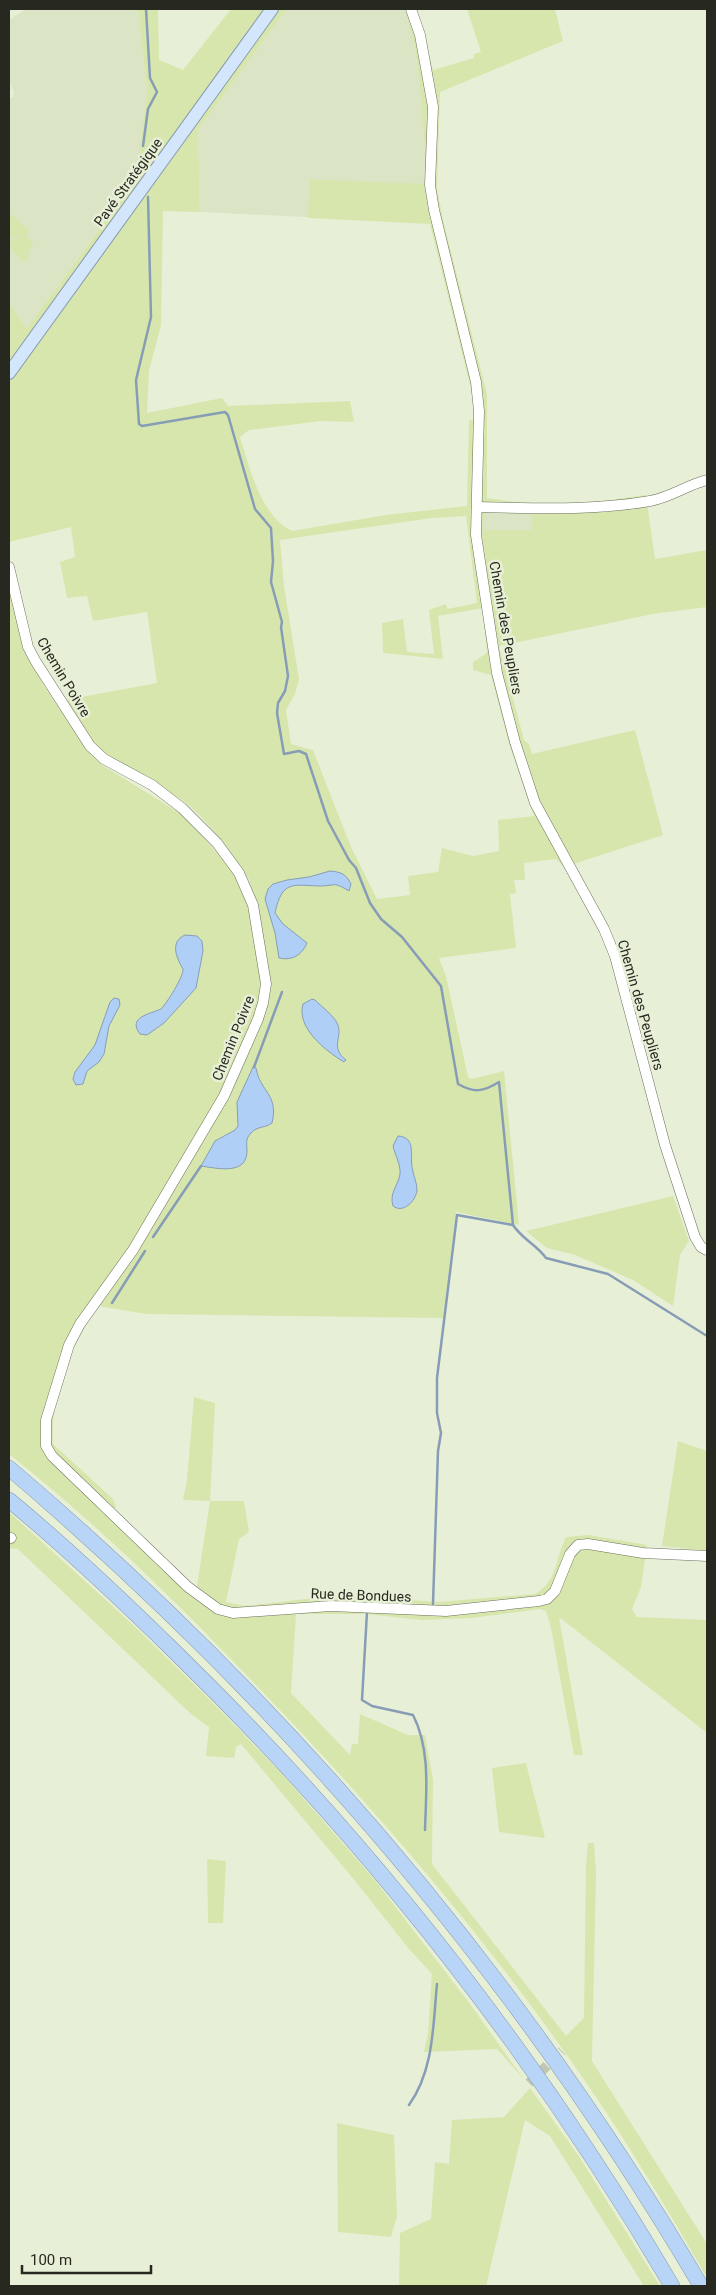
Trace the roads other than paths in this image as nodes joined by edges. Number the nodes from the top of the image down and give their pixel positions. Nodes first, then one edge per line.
1 (272, 9) edge
2 (411, 9) edge
3 (9, 372) edge
4 (707, 480) edge
5 (477, 507) junction
6 (9, 567) edge
7 (707, 1250) edge
8 (46, 1446) joint
9 (9, 1468) edge
10 (9, 1500) edge
11 (707, 1556) edge
12 (672, 2286) edge
13 (700, 2286) edge

1 - 3 main road, Pavé Stratégique
2 - 5 street, Chemin des Peupliers
4 - 5 street
5 - 7 street, Chemin des Peupliers
6 - 8 street, Chemin Poivre
8 - 11 street, Rue de Bondues
9 - 13 highway
10 - 12 highway

